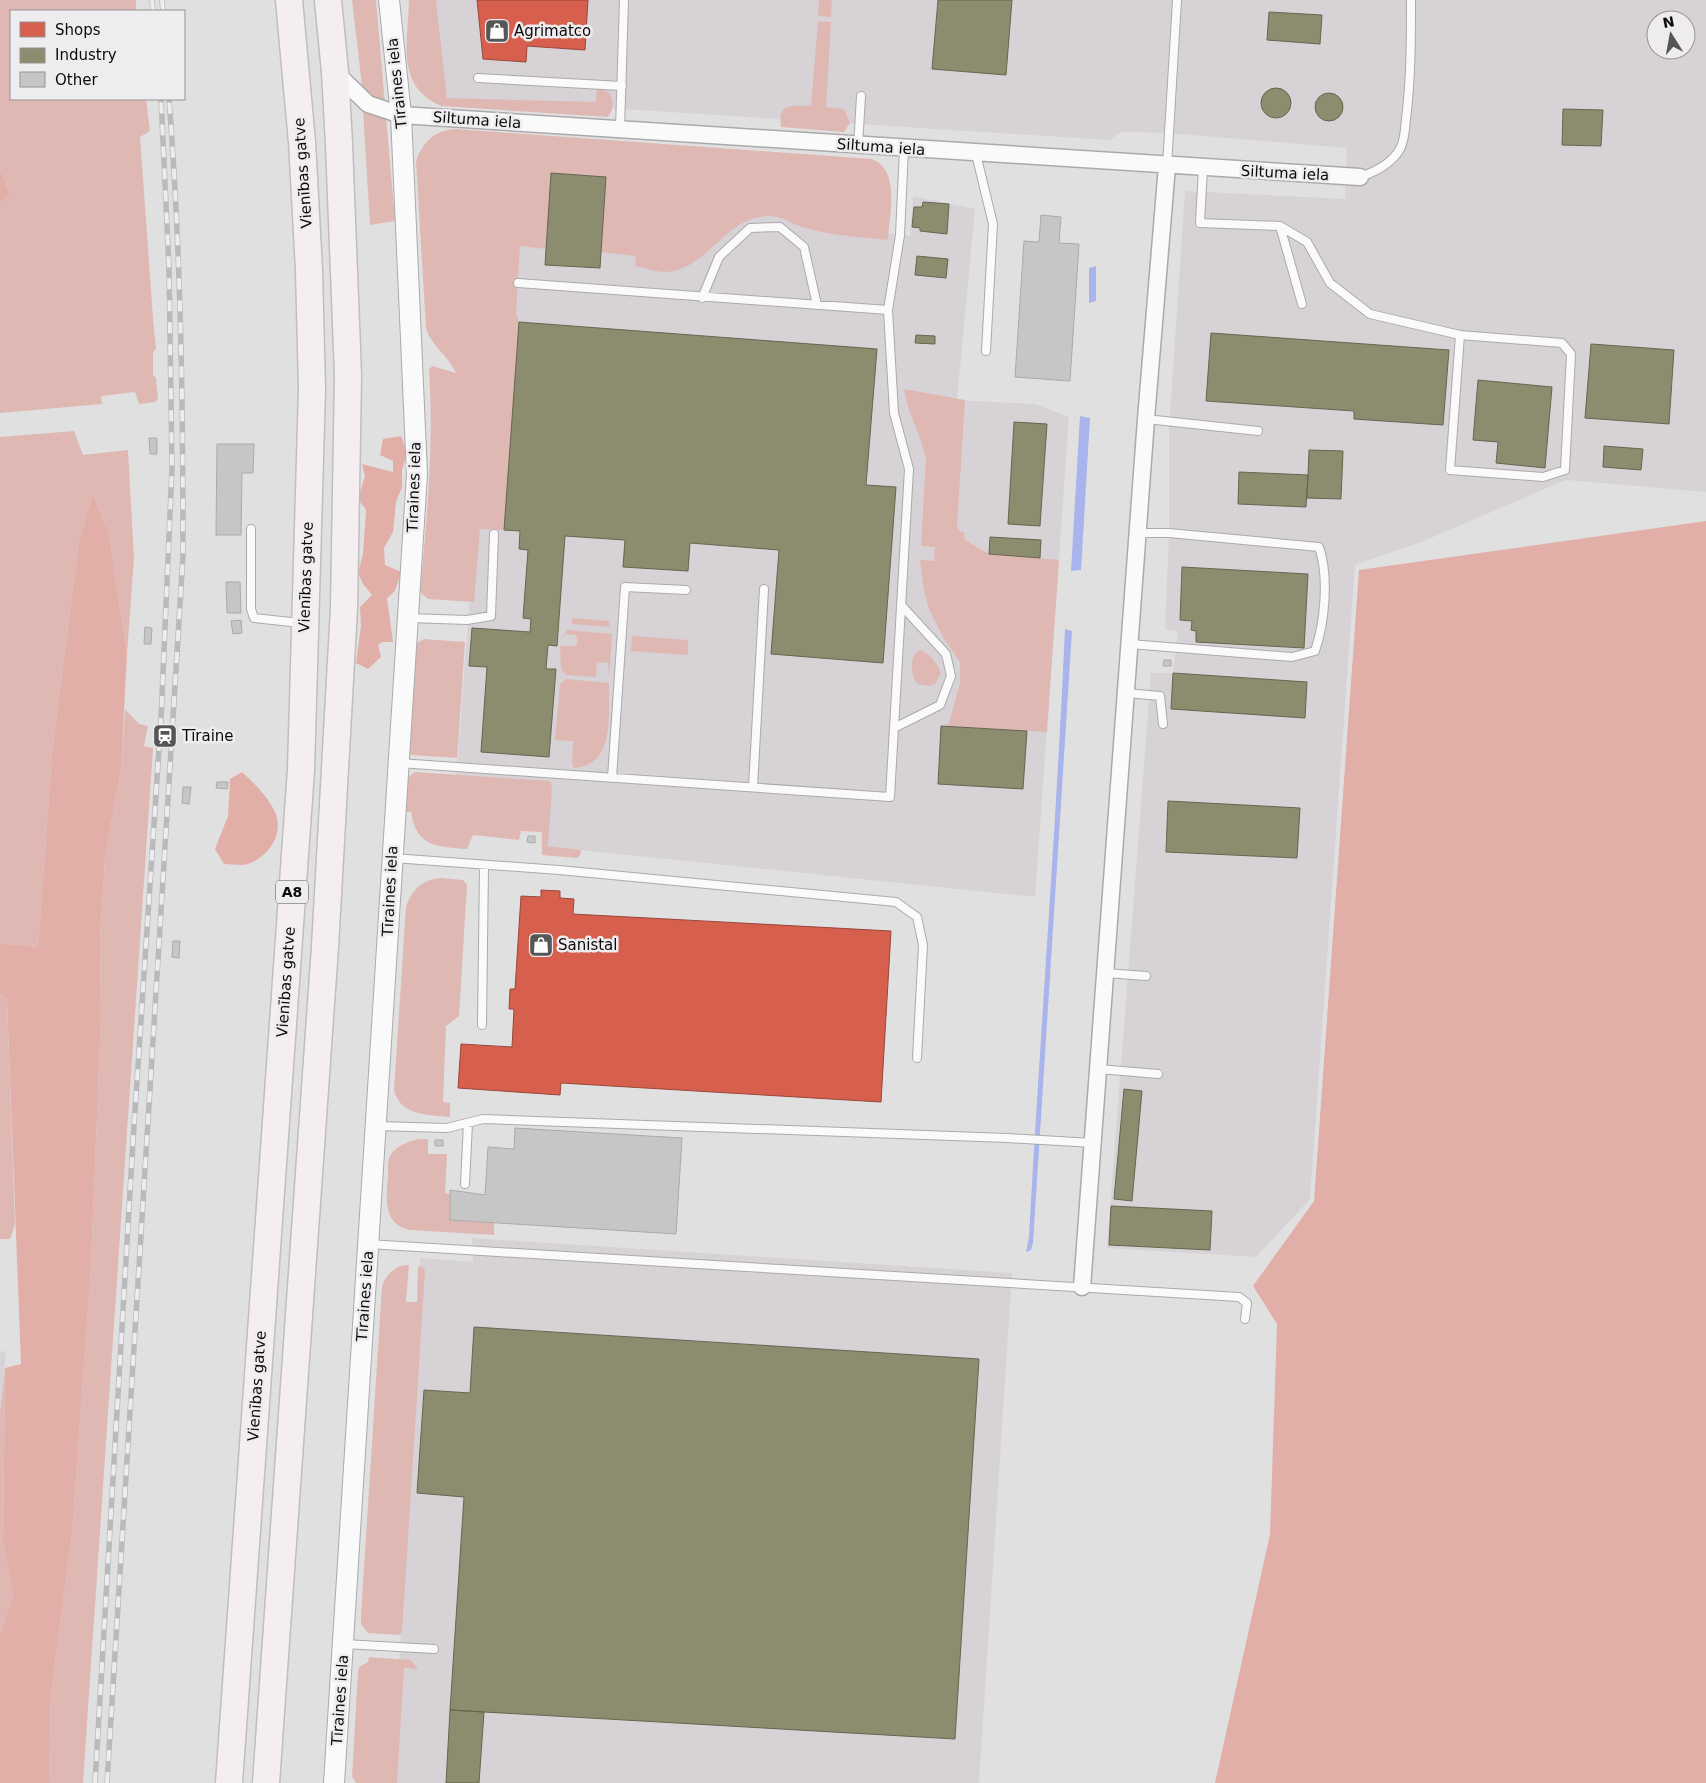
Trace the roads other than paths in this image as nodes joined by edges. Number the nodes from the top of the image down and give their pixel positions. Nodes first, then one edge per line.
1 (289, 0) edge
2 (328, 0) edge
3 (389, 0) edge
4 (624, 0) edge
5 (1177, 0) edge
6 (1411, 0) edge
7 (335, 72) junction
8 (478, 78) dead end
9 (622, 86) junction
10 (861, 96) dead end
11 (402, 116) junction
12 (620, 129) junction
13 (858, 146) junction
14 (904, 149) junction
15 (976, 154) junction
16 (1167, 166) junction
17 (1203, 168) junction
18 (1360, 177) joint
19 (1280, 226) junction
20 (518, 283) dead end
21 (702, 298) junction
22 (1302, 304) dead end
23 (817, 306) junction
24 (888, 310) junction
25 (1460, 335) junction
26 (986, 351) dead end
27 (1146, 418) junction
28 (1258, 431) dead end
29 (250, 528) dead end
30 (1138, 533) junction
31 (494, 534) dead end
32 (764, 589) dead end
33 (686, 590) dead end
34 (901, 605) junction
35 (407, 618) junction
36 (305, 623) junction
37 (1130, 644) junction
38 (1126, 693) junction
39 (1163, 724) dead end
40 (894, 728) junction
41 (397, 763) junction
42 (612, 778) junction
43 (752, 787) junction
44 (392, 858) junction
45 (484, 866) junction
46 (1106, 973) junction
47 (1146, 976) dead end
48 (482, 1025) dead end
49 (918, 1058) dead end
50 (1099, 1069) junction
51 (1158, 1074) dead end
52 (468, 1123) junction
53 (376, 1126) junction
54 (1093, 1143) junction
55 (465, 1184) dead end
56 (368, 1244) junction
57 (1082, 1287) junction
58 (1245, 1319) dead end
59 (344, 1644) junction
60 (434, 1649) dead end
61 (229, 1783) edge
62 (266, 1783) edge
63 (334, 1783) edge

1 - 36 highway, Vienības gatve / A8
2 - 7 highway, A8
3 - 11 street, Tīraines iela
4 - 9 lane
5 - 16 lane
6 - 18 lane
7 - 11 street, Siltuma iela
7 - 62 highway, A8
8 - 9 lane
9 - 12 lane
10 - 13 lane
11 - 12 street, Siltuma iela
11 - 35 street, Tīraines iela
12 - 13 street, Siltuma iela
13 - 14 street, Siltuma iela
14 - 15 street, Siltuma iela
14 - 24 lane
15 - 16 street, Siltuma iela
15 - 26 lane
16 - 17 street, Siltuma iela
16 - 27 street
17 - 18 street, Siltuma iela
17 - 19 lane
19 - 22 lane
19 - 25 lane
20 - 21 lane
21 - 23 lane
21 - 23 lane
23 - 24 lane
24 - 34 lane
25 - 25 lane
27 - 28 lane
27 - 30 street
29 - 36 lane
30 - 37 street
30 - 37 lane
31 - 35 lane
32 - 43 lane
33 - 42 lane
34 - 40 lane
34 - 40 lane
35 - 41 street, Tīraines iela
36 - 61 highway, Vienības gatve / A8
37 - 38 street
38 - 39 lane
38 - 46 street
40 - 43 lane
41 - 42 lane
41 - 44 street, Tīraines iela
42 - 43 lane
44 - 45 lane
44 - 53 street, Tīraines iela
45 - 48 lane
45 - 49 lane
46 - 47 lane
46 - 50 street
50 - 51 lane
50 - 54 street
52 - 53 lane
52 - 54 lane
52 - 55 lane
53 - 56 street, Tīraines iela
54 - 57 street
56 - 57 lane
56 - 59 street, Tīraines iela
57 - 58 lane
59 - 60 lane
59 - 63 street, Tīraines iela

